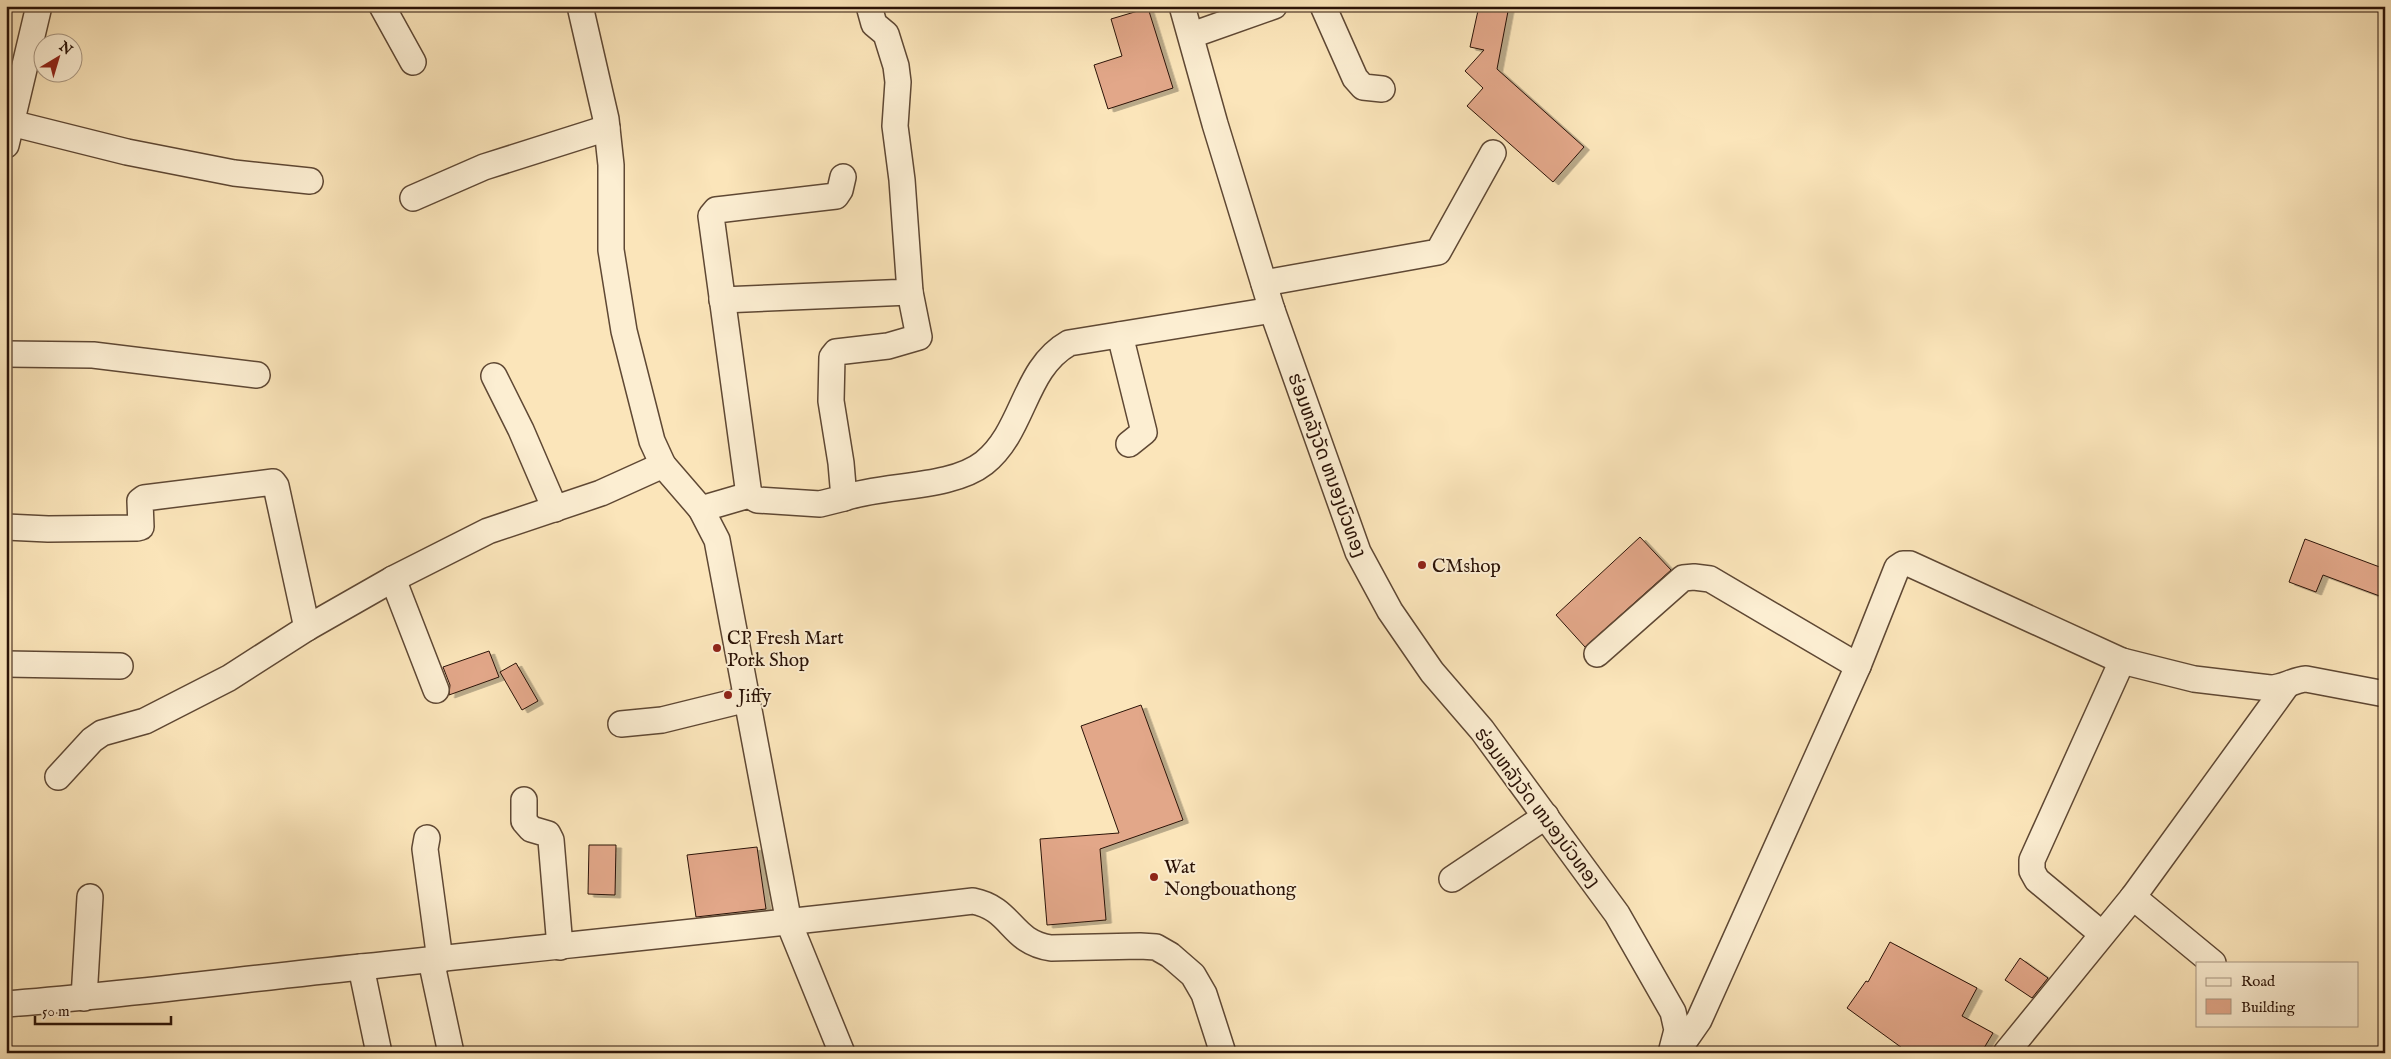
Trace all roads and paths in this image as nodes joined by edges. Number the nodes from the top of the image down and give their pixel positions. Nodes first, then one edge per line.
1 (39, 6) edge
2 (382, 6) edge
3 (580, 6) edge
4 (869, 6) edge
5 (1182, 6) edge
6 (1274, 6) edge
7 (1323, 6) edge
8 (1192, 35) junction
9 (413, 62) dead end
10 (1382, 89) dead end
11 (607, 128) junction
12 (9, 134) edge
13 (1493, 153) dead end
14 (843, 177) dead end
15 (310, 181) dead end
16 (413, 198) dead end
17 (1264, 283) junction
18 (910, 292) junction
19 (722, 300) junction
20 (1272, 310) junction
21 (1120, 336) junction
22 (6, 354) edge
23 (257, 375) dead end
24 (494, 376) dead end
25 (1129, 444) dead end
26 (663, 465) junction
27 (749, 496) junction
28 (844, 498) junction
29 (555, 509) junction
30 (700, 509) junction
31 (6, 527) edge
32 (393, 579) junction
33 (307, 628) junction
34 (1597, 654) dead end
35 (2122, 661) junction
36 (6, 664) edge
37 (120, 666) dead end
38 (1858, 666) junction
39 (2287, 685) junction
40 (2383, 687) edge
41 (436, 690) dead end
42 (747, 699) junction
43 (622, 724) dead end
44 (58, 777) dead end
45 (524, 800) dead end
46 (1546, 816) junction
47 (428, 838) dead end
48 (1452, 879) dead end
49 (90, 897) dead end
50 (2133, 897) junction
51 (789, 923) junction
52 (2102, 934) junction
53 (560, 947) junction
54 (435, 960) junction
55 (2212, 962) edge
56 (361, 967) junction
57 (84, 998) junction
58 (6, 1004) edge
59 (379, 1053) edge
60 (451, 1053) edge
61 (842, 1053) edge
62 (1223, 1053) edge
63 (1671, 1053) edge
64 (1676, 1053) edge
65 (2006, 1053) edge

1 - 12 street
2 - 9 street
3 - 11 street
4 - 18 street
5 - 8 street, ຮ່ອມຫລັງວັດ ຫນອງບົວທອງ
6 - 8 street
7 - 10 street
8 - 17 street, ຮ່ອມຫລັງວັດ ຫນອງບົວທອງ
11 - 16 street
11 - 26 street
12 - 15 street
13 - 17 street
14 - 19 street
17 - 20 street, ຮ່ອມຫລັງວັດ ຫນອງບົວທອງ
18 - 19 street
18 - 28 street
19 - 27 street
20 - 21 street
20 - 46 street, ຮ່ອມຫລັງວັດ ຫນອງບົວທອງ
21 - 25 street
21 - 28 street
22 - 23 street
24 - 29 street
26 - 29 street
26 - 30 street
27 - 28 street
27 - 30 street
29 - 32 street
30 - 42 street
31 - 33 street
32 - 33 street
32 - 41 street
33 - 44 street
34 - 38 street
35 - 38 street
35 - 39 street
35 - 52 street
36 - 37 street
38 - 64 street
39 - 40 street
39 - 50 street
42 - 43 street
42 - 51 street
45 - 53 street
46 - 48 street
46 - 63 street, ຮ່ອມຫລັງວັດ ຫນອງບົວທອງ
47 - 54 street
49 - 57 street
50 - 52 street
50 - 55 street
51 - 53 street
51 - 61 street
51 - 62 street
52 - 65 street
53 - 54 street
54 - 56 street
54 - 60 street
56 - 57 street
56 - 59 street
57 - 58 street

